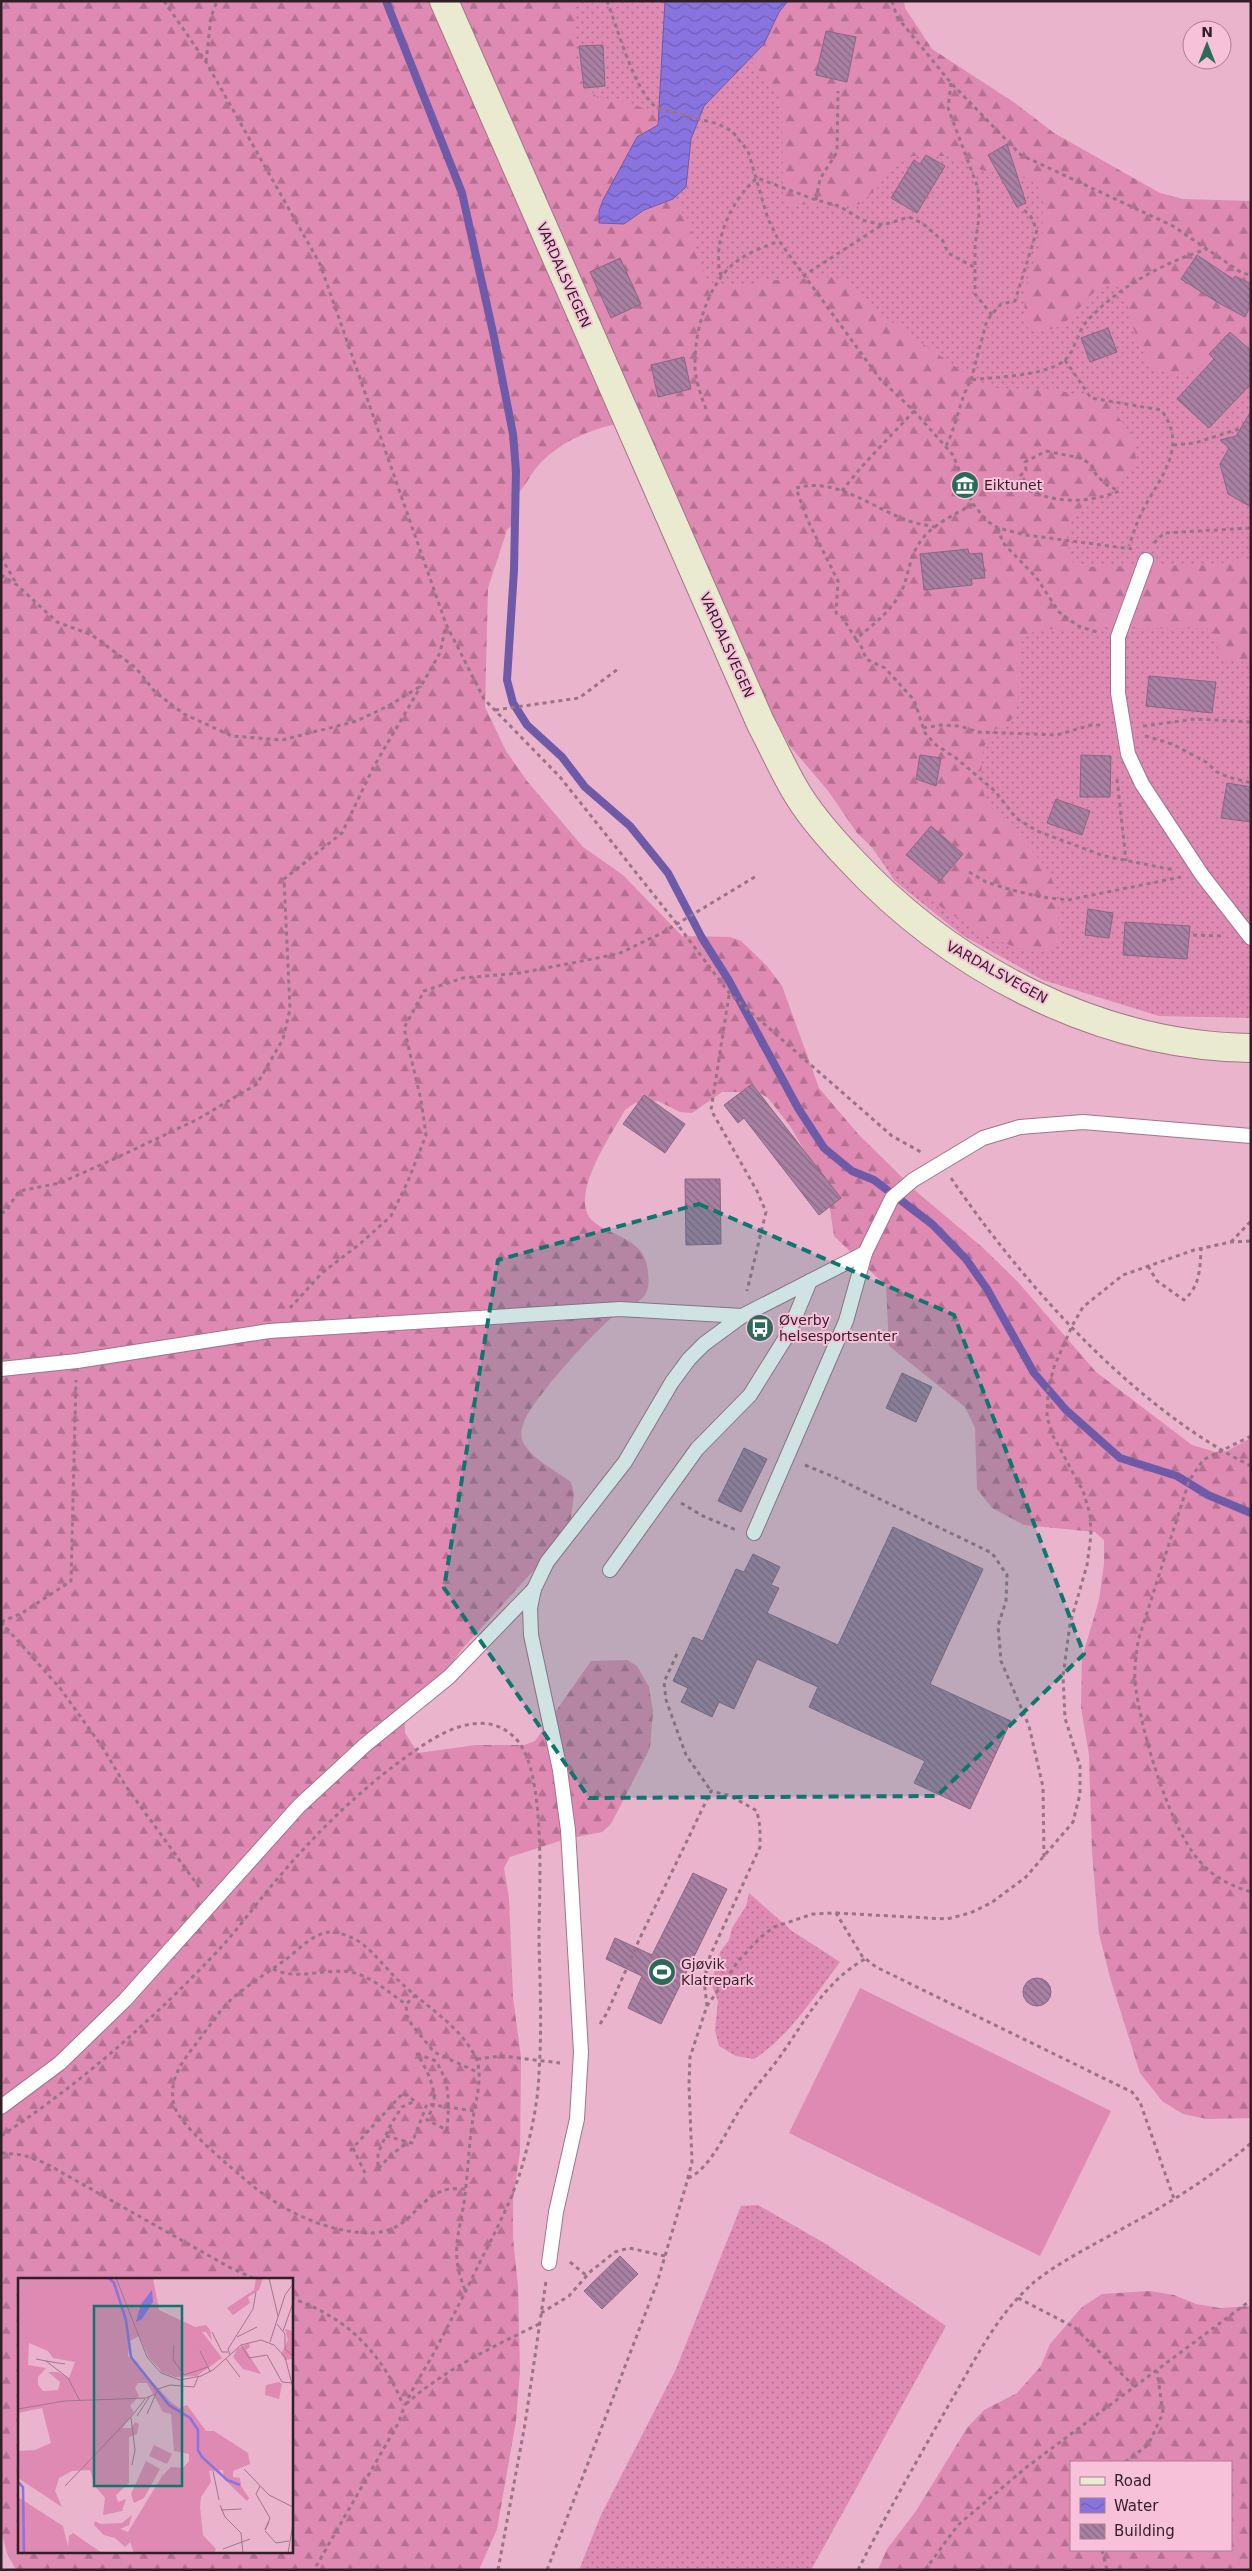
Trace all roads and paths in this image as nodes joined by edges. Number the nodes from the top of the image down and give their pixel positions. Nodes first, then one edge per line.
1 (164, 1) edge
2 (217, 1) edge
3 (444, 1) edge
4 (607, 1) edge
5 (892, 1) edge
6 (206, 62) junction
7 (951, 83) junction
8 (838, 91) dead end
9 (757, 178) junction
10 (816, 200) junction
11 (1022, 208) dead end
12 (883, 225) junction
13 (779, 241) junction
14 (1207, 249) junction
15 (974, 267) junction
16 (722, 276) junction
17 (803, 276) junction
18 (1251, 276) edge
19 (992, 315) junction
20 (1065, 360) junction
21 (971, 380) junction
22 (706, 409) dead end
23 (914, 411) junction
24 (1251, 425) edge
25 (1173, 445) junction
26 (946, 446) junction
27 (842, 491) junction
28 (1119, 491) joint
29 (973, 504) junction
30 (936, 527) junction
31 (998, 528) junction
32 (1251, 528) edge
33 (1129, 546) junction
34 (1, 558) edge
35 (1146, 560) junction
36 (1, 575) edge
37 (17, 585) junction
38 (446, 624) junction
39 (1118, 637) junction
40 (856, 639) junction
41 (618, 668) dead end
42 (420, 686) junction
43 (495, 710) junction
44 (1251, 722) edge
45 (923, 728) junction
46 (1123, 728) junction
47 (1117, 771) dead end
48 (1251, 783) edge
49 (1126, 861) junction
50 (969, 872) dead end
51 (758, 876) dead end
52 (677, 924) junction
53 (1247, 933) edge
54 (1193, 934) dead end
55 (730, 994) junction
56 (1251, 1048) edge
57 (1251, 1136) edge
58 (940, 1163) junction
59 (1, 1213) edge
60 (1251, 1221) edge
61 (1251, 1241) edge
62 (1231, 1242) junction
63 (1201, 1249) junction
64 (865, 1252) junction
65 (1148, 1266) junction
66 (810, 1281) junction
67 (742, 1316) junction
68 (1072, 1326) junction
69 (269, 1331) junction
70 (77, 1362) junction
71 (1, 1369) edge
72 (1251, 1436) edge
73 (1219, 1450) junction
74 (787, 1458) junction
75 (1251, 1466) edge
76 (666, 1493) junction
77 (754, 1533) joint
78 (610, 1570) dead end
79 (534, 1589) junction
80 (1, 1622) edge
81 (677, 1654) dead end
82 (711, 1792) junction
83 (1044, 1858) junction
84 (1251, 1892) edge
85 (213, 1902) junction
86 (836, 1913) junction
87 (865, 1959) junction
88 (273, 1969) junction
89 (416, 1995) junction
90 (406, 2004) junction
91 (707, 2006) junction
92 (581, 2058) junction
93 (477, 2059) junction
94 (540, 2060) junction
95 (478, 2072) junction
96 (1, 2106) edge
97 (433, 2106) junction
98 (449, 2108) junction
99 (474, 2111) junction
100 (1, 2136) edge
101 (386, 2136) junction
102 (407, 2143) junction
103 (1251, 2143) edge
104 (1, 2153) edge
105 (367, 2177) dead end
106 (688, 2178) junction
107 (465, 2189) junction
108 (1174, 2199) junction
109 (665, 2256) junction
110 (548, 2263) joint
111 (253, 2278) edge
112 (465, 2291) junction
113 (292, 2297) edge
114 (1018, 2298) junction
115 (1251, 2300) edge
116 (541, 2314) junction
117 (539, 2324) junction
118 (1157, 2371) junction
119 (1135, 2387) junction
120 (403, 2406) junction
121 (1126, 2461) edge
122 (1102, 2551) edge
123 (314, 2570) edge
124 (498, 2570) edge
125 (547, 2570) edge
126 (858, 2570) edge
127 (925, 2570) edge
128 (1107, 2570) edge

1 - 6 path
2 - 6 path
3 - 56 main road, VARDALSVEGEN
4 - 9 path
5 - 7 path
6 - 38 path
7 - 14 path
7 - 15 path
8 - 10 path
9 - 10 path
9 - 13 path
9 - 16 path
10 - 12 path
11 - 19 path
12 - 15 path
12 - 17 path
13 - 16 path
13 - 17 path
14 - 18 path
14 - 20 path
15 - 19 path
16 - 22 path
17 - 23 path
19 - 21 path
20 - 21 path
20 - 25 path
21 - 26 path
23 - 26 path
23 - 27 path
24 - 25 path
25 - 33 path
26 - 29 path
27 - 30 path
27 - 40 path
28 - 28 path
29 - 30 path
29 - 31 path
30 - 40 path
31 - 33 path
31 - 39 path
32 - 35 path
33 - 35 path
34 - 37 path
35 - 39 lane
36 - 37 path
37 - 42 path
38 - 42 path
38 - 43 path
39 - 46 lane
40 - 45 path
41 - 43 path
42 - 59 path
43 - 52 path
44 - 46 path
45 - 46 path
45 - 49 path
46 - 48 path
46 - 53 lane
47 - 49 path
49 - 50 path
51 - 52 path
52 - 55 path
52 - 69 path
53 - 54 path
55 - 58 path
55 - 67 path
57 - 58 lane
58 - 64 lane
58 - 68 path
60 - 62 path
61 - 62 path
62 - 63 path
63 - 65 path
63 - 65 path
64 - 66 lane
64 - 74 lane
65 - 68 path
66 - 67 lane
66 - 76 lane
67 - 69 lane
67 - 79 lane
68 - 73 path
68 - 83 path
69 - 70 lane
70 - 71 lane
70 - 80 path
72 - 73 path
73 - 75 path
73 - 84 path
74 - 77 lane
74 - 83 path
76 - 77 path
76 - 78 lane
79 - 85 lane
79 - 92 lane
80 - 85 path
81 - 82 path
82 - 91 path
82 - 92 path
83 - 86 path
85 - 96 lane
86 - 87 path
86 - 91 path
87 - 106 path
87 - 108 path
88 - 89 path
88 - 90 path
88 - 107 path
89 - 90 path
89 - 93 path
90 - 95 path
91 - 106 path
92 - 94 path
92 - 110 lane
93 - 94 path
93 - 95 path
94 - 100 path
94 - 112 path
95 - 99 path
97 - 98 path
97 - 98 path
97 - 98 path
97 - 102 path
98 - 99 path
99 - 107 path
101 - 102 path
101 - 102 path
101 - 105 path
103 - 108 path
104 - 111 path
106 - 109 path
107 - 112 path
108 - 114 path
109 - 116 path
109 - 125 path
110 - 116 path
112 - 120 path
113 - 120 path
114 - 119 path
114 - 126 path
115 - 118 path
116 - 117 path
117 - 120 path
117 - 124 path
118 - 119 path
118 - 121 path
119 - 127 path
120 - 123 path
122 - 128 path

